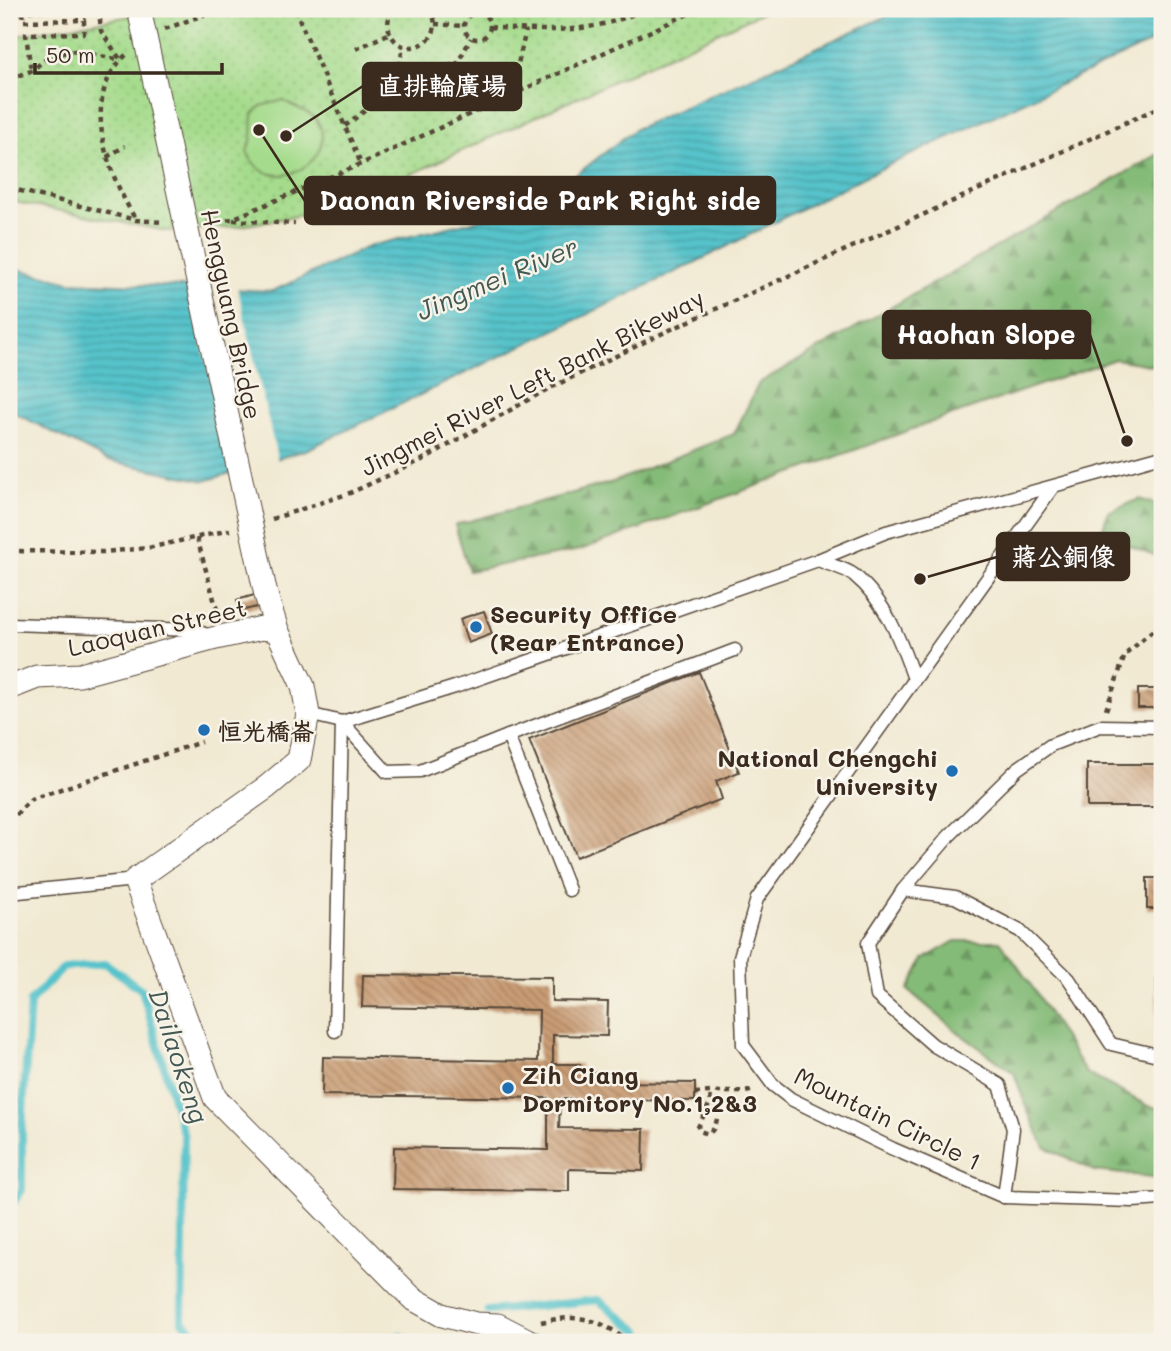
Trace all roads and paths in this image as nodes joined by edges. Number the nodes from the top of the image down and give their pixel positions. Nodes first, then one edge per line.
1 (72, 9) edge
2 (99, 9) edge
3 (139, 9) edge
4 (219, 9) edge
5 (295, 9) edge
6 (382, 9) edge
7 (429, 9) edge
8 (469, 9) edge
9 (644, 9) edge
10 (699, 9) edge
11 (392, 11) edge
12 (9, 12) edge
13 (23, 12) junction
14 (472, 15) junction
15 (176, 24) dead end
16 (435, 24) junction
17 (464, 26) junction
18 (490, 27) junction
19 (526, 30) junction
20 (390, 33) junction
21 (471, 38) junction
22 (403, 46) junction
23 (356, 49) dead end
24 (128, 53) dead end
25 (121, 60) junction
26 (456, 66) junction
27 (31, 71) junction
28 (398, 76) junction
29 (9, 79) edge
30 (437, 81) junction
31 (407, 85) junction
32 (458, 88) junction
33 (518, 91) junction
34 (384, 96) junction
35 (1162, 106) edge
36 (473, 112) junction
37 (345, 126) junction
38 (125, 146) dead end
39 (107, 157) junction
40 (361, 164) junction
41 (9, 188) edge
42 (295, 224) dead end
43 (1162, 456) edge
44 (1053, 487) junction
45 (265, 520) dead end
46 (240, 528) dead end
47 (197, 538) junction
48 (9, 551) edge
49 (818, 560) junction
50 (217, 610) dead end
51 (1162, 622) edge
52 (9, 624) edge
53 (277, 630) junction
54 (216, 638) junction
55 (735, 650) dead end
56 (9, 675) edge
57 (37, 677) junction
58 (914, 680) junction
59 (9, 688) edge
60 (308, 714) junction
61 (342, 722) junction
62 (1100, 726) junction
63 (1162, 727) edge
64 (508, 736) junction
65 (201, 742) dead end
66 (9, 822) edge
67 (135, 880) junction
68 (569, 890) dead end
69 (903, 890) junction
70 (9, 893) edge
71 (335, 1031) dead end
72 (1162, 1056) edge
73 (773, 1085) junction
74 (695, 1093) dead end
75 (1004, 1197) junction
76 (1162, 1199) edge
77 (487, 1324) junction
78 (531, 1342) edge
79 (628, 1342) edge

1 - 13 path
2 - 25 path
3 - 53 street, Hengguang Bridge, bridge
4 - 15 path
5 - 37 path
6 - 11 path
7 - 16 path
8 - 14 path
9 - 19 path
10 - 33 path
11 - 20 path
12 - 13 path
13 - 27 path
14 - 17 path
14 - 18 path
16 - 17 path
16 - 22 path
17 - 21 path
18 - 19 path
18 - 21 path
19 - 33 path
20 - 22 path
20 - 23 path
21 - 26 path
22 - 28 path
24 - 25 path
25 - 27 path
25 - 39 path
26 - 30 path
26 - 32 path
27 - 29 path
28 - 31 path
28 - 34 path
30 - 31 path
30 - 32 path
31 - 34 path
32 - 36 path
33 - 36 path
34 - 37 path
35 - 45 path, Jingmei River Left Bank Bikeway
36 - 40 path
37 - 40 path
38 - 39 path
39 - 41 path
40 - 42 path
43 - 44 lane
44 - 49 lane
44 - 58 lane, Mountain Circle 1
46 - 47 path
47 - 48 path
47 - 50 path
49 - 58 lane
49 - 61 lane
51 - 62 path
52 - 54 lane
53 - 54 street, Laoquan Street
53 - 60 street, Hengguang Bridge
54 - 57 street, Laoquan Street
55 - 64 lane
56 - 57 lane
57 - 59 street, Laoquan Street
58 - 73 lane, Mountain Circle 1
60 - 61 lane
60 - 67 street
61 - 64 lane
61 - 71 lane
62 - 63 lane
62 - 69 lane
64 - 68 lane
65 - 66 path
67 - 70 lane
67 - 77 street
69 - 72 lane
69 - 75 lane
73 - 74 path
73 - 75 lane, Mountain Circle 1
75 - 76 lane
77 - 78 street
77 - 79 path

